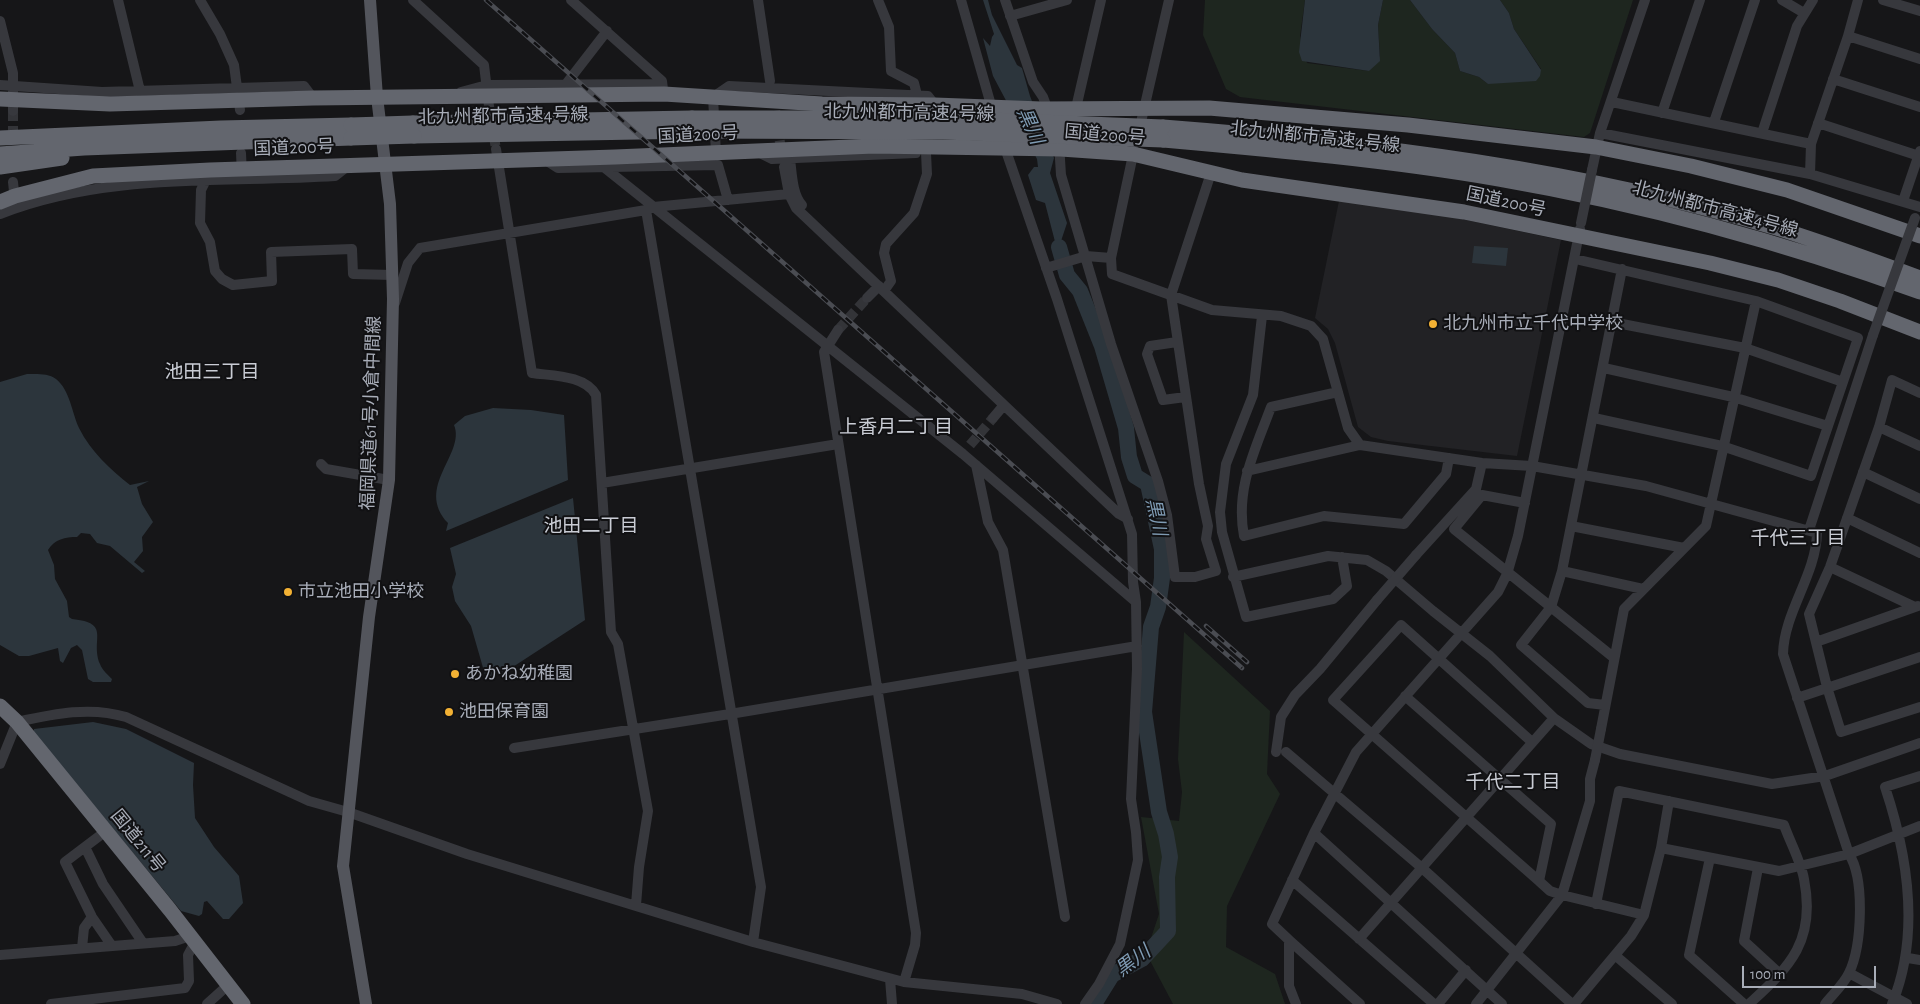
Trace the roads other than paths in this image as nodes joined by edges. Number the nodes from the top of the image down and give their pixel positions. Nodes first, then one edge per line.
1 (118, 0) edge
2 (200, 0) edge
3 (370, 0) edge
4 (413, 0) edge
5 (571, 0) edge
6 (758, 0) edge
7 (878, 0) edge
8 (961, 0) edge
9 (1005, 0) edge
10 (1067, 0) edge
11 (1101, 0) edge
12 (1169, 0) edge
13 (1645, 0) edge
14 (1700, 0) edge
15 (1755, 0) edge
16 (1782, 0) edge
17 (1813, 0) edge
18 (1858, 0) edge
19 (1883, 0) edge
20 (1920, 11) edge
21 (1804, 13) junction
22 (1010, 16) junction
23 (0, 21) edge
24 (607, 31) junction
25 (1848, 36) junction
26 (1920, 59) edge
27 (1833, 79) junction
28 (566, 84) junction
29 (0, 85) edge
30 (770, 85) junction
31 (663, 90) junction
32 (140, 91) junction
33 (488, 95) junction
34 (917, 95) junction
35 (377, 97) junction
36 (713, 97) junction
37 (10, 99) edge
38 (239, 99) junction
39 (1612, 102) junction
40 (935, 105) junction
41 (1920, 107) edge
42 (994, 108) junction
43 (1076, 108) junction
44 (1144, 109) junction
45 (1044, 110) junction
46 (1662, 113) junction
47 (1714, 122) junction
48 (1818, 123) junction
49 (351, 131) junction
50 (0, 132) edge
51 (1762, 133) junction
52 (1163, 134) junction
53 (30, 136) junction
54 (0, 138) edge
55 (1598, 140) junction
56 (222, 142) junction
57 (1811, 144) junction
58 (961, 147) junction
59 (1008, 147) junction
60 (1058, 149) junction
61 (755, 151) junction
62 (926, 153) junction
63 (1919, 153) edge
64 (0, 154) edge
65 (241, 154) dead end
66 (496, 154) junction
67 (1133, 154) junction
68 (543, 159) junction
69 (717, 159) junction
70 (386, 163) junction
71 (787, 163) junction
72 (0, 167) edge
73 (605, 168) junction
74 (1211, 173) junction
75 (1810, 174) junction
76 (242, 175) junction
77 (208, 176) junction
78 (789, 194) junction
79 (15, 195) junction
80 (728, 200) junction
81 (1904, 201) junction
82 (0, 202) edge
83 (1920, 207) edge
84 (649, 209) junction
85 (0, 214) edge
86 (1580, 230) junction
87 (510, 234) junction
88 (824, 234) junction
89 (1920, 236) edge
90 (1083, 257) junction
91 (1111, 258) junction
92 (1575, 259) junction
93 (1048, 268) junction
94 (1622, 269) junction
95 (393, 275) junction
96 (1920, 278) edge
97 (881, 289) junction
98 (1920, 292) edge
99 (1171, 295) junction
100 (867, 298) tunnel mouth
101 (1756, 301) junction
102 (392, 311) junction
103 (1262, 316) junction
104 (1612, 322) junction
105 (838, 330) tunnel mouth
106 (1920, 332) edge
107 (1177, 342) junction
108 (826, 346) junction
109 (1745, 348) junction
110 (1604, 368) junction
111 (1843, 382) junction
112 (1338, 392) junction
113 (1920, 393) edge
114 (1186, 397) junction
115 (1733, 397) junction
116 (1004, 405) junction
117 (993, 418) tunnel mouth
118 (1594, 418) junction
119 (1828, 426) junction
120 (1879, 427) junction
121 (838, 444) junction
122 (1360, 445) junction
123 (1722, 446) junction
124 (1920, 446) edge
125 (1449, 458) junction
126 (1482, 463) junction
127 (321, 464) dead end
128 (976, 465) junction
129 (1532, 466) junction
130 (690, 468) junction
131 (1248, 471) junction
132 (1863, 472) junction
133 (1582, 475) junction
134 (389, 480) junction
135 (602, 483) junction
136 (1920, 499) edge
137 (1709, 502) junction
138 (1525, 503) junction
139 (1847, 518) junction
140 (1128, 519) junction
141 (1571, 526) junction
142 (1809, 530) junction
143 (1684, 548) junction
144 (1920, 553) edge
145 (1342, 557) junction
146 (1830, 567) junction
147 (1562, 571) junction
148 (1507, 574) junction
149 (1233, 577) junction
150 (1643, 589) junction
151 (1136, 602) junction
152 (1918, 606) edge
153 (1551, 607) junction
154 (1460, 634) junction
155 (1816, 642) junction
156 (1136, 646) junction
157 (1613, 657) junction
158 (1920, 657) edge
159 (1439, 659) junction
160 (1023, 664) junction
161 (1827, 687) junction
162 (876, 690) junction
163 (1405, 696) junction
164 (1797, 698) junction
165 (1605, 705) junction
166 (0, 706) edge
167 (1920, 707) edge
168 (730, 714) junction
169 (1554, 718) junction
170 (17, 722) junction
171 (634, 730) junction
172 (1372, 734) junction
173 (1532, 742) junction
174 (1920, 743) edge
175 (514, 748) dead end
176 (0, 764) edge
177 (1825, 776) junction
178 (1920, 776) edge
179 (1499, 780) junction
180 (1336, 793) junction
181 (1669, 802) junction
182 (348, 812) junction
183 (1466, 817) junction
184 (1920, 826) edge
185 (106, 831) junction
186 (1314, 833) junction
187 (1900, 833) junction
188 (85, 846) junction
189 (1661, 848) junction
190 (1849, 854) junction
191 (1710, 858) junction
192 (1800, 867) junction
193 (1422, 868) junction
194 (1758, 868) junction
195 (1292, 880) junction
196 (1539, 882) junction
197 (1562, 895) junction
198 (1390, 903) junction
199 (1596, 904) junction
200 (636, 905) junction
201 (1644, 915) junction
202 (92, 917) junction
203 (1066, 917) dead end
204 (1917, 927) edge
205 (192, 939) junction
206 (1359, 939) junction
207 (1289, 940) junction
208 (753, 942) junction
209 (144, 943) junction
210 (112, 946) junction
211 (82, 948) junction
212 (1517, 953) junction
213 (0, 955) edge
214 (1616, 956) junction
215 (1908, 958) junction
216 (1920, 960) edge
217 (1466, 970) junction
218 (1849, 973) junction
219 (1782, 975) junction
220 (890, 979) junction
221 (904, 982) junction
222 (228, 986) junction
223 (1488, 990) junction
224 (1894, 1000) edge
225 (51, 1004) edge
226 (207, 1004) edge
227 (243, 1004) edge
228 (366, 1004) edge
229 (892, 1004) edge
230 (1057, 1004) edge
231 (1085, 1004) edge
232 (1296, 1004) edge
233 (1360, 1004) edge
234 (1434, 1004) edge
235 (1438, 1004) edge
236 (1476, 1004) edge
237 (1502, 1004) edge
238 (1573, 1004) edge
239 (1672, 1004) edge
240 (1744, 1004) edge
241 (1749, 1004) edge
242 (1825, 1004) edge
243 (1907, 1004) edge

1 - 32 street
2 - 38 street
3 - 35 main road, 福岡県道61号小倉中間線
4 - 33 street
5 - 24 street
6 - 30 street
7 - 34 street
8 - 42 street
9 - 22 street
10 - 22 street
11 - 43 street
12 - 44 street
13 - 39 street
14 - 46 street
15 - 47 street
16 - 21 street
17 - 21 street
18 - 25 street
19 - 20 street
21 - 51 street
22 - 45 street
23 - 37 street
24 - 28 street
24 - 31 street
25 - 26 street
25 - 27 street
27 - 41 street
27 - 48 street
28 - 31 street
28 - 33 street
29 - 37 street
30 - 34 street
30 - 36 street
31 - 33 highway, 国道200号
31 - 36 highway, 国道200号
32 - 37 street
32 - 38 street
33 - 35 highway, 国道200号
34 - 40 street
35 - 38 highway, 国道200号
35 - 70 main road, 福岡県道61号小倉中間線
36 - 40 highway, 国道200号
36 - 69 street
37 - 38 highway, 国道200号
39 - 46 street
39 - 55 street
40 - 42 highway, 国道200号
42 - 45 highway, 国道200号
42 - 59 street
43 - 44 highway, 国道200号
43 - 45 highway, 国道200号
44 - 55 highway, 国道200号
44 - 67 street
45 - 60 street
46 - 47 street
47 - 51 street
48 - 57 street
48 - 63 street
49 - 52 highway, 北九州都市高速4号線, bridge
49 - 53 highway, 北九州都市高速4号線
49 - 56 highway, 北九州都市高速4号線
50 - 53 highway
51 - 57 street
52 - 96 highway, 北九州都市高速4号線
52 - 98 highway, 北九州都市高速4号線
53 - 54 highway, 北九州都市高速4号線
55 - 75 street
55 - 86 street, bridge
55 - 89 highway, 国道200号
56 - 64 highway, 北九州都市高速4号線
56 - 72 highway
57 - 75 street
58 - 59 highway, 国道200号
58 - 61 highway, 国道200号
58 - 62 street
59 - 60 highway, 国道200号
59 - 93 street
60 - 67 highway, 国道200号
60 - 90 street
61 - 69 highway, 国道200号
61 - 71 street
62 - 71 street
62 - 97 street
63 - 81 street
65 - 76 street
66 - 68 highway, 国道200号
66 - 70 highway, 国道200号
66 - 87 street
67 - 74 highway, 国道200号
67 - 91 street
68 - 69 highway, 国道200号
68 - 73 street
69 - 73 street
69 - 80 street
70 - 76 highway, 国道200号
70 - 95 main road, 福岡県道61号小倉中間線
71 - 78 street
71 - 88 street
73 - 84 street
74 - 86 highway, 国道200号
74 - 99 street
75 - 81 street
76 - 77 highway, 国道200号
77 - 79 highway, 国道200号
77 - 95 street
78 - 80 street
78 - 88 street
79 - 82 highway, 国道200号
79 - 85 street
80 - 84 street
81 - 83 street
83 - 142 street, bridge
84 - 87 street
84 - 108 street
84 - 130 street
86 - 92 street
86 - 106 highway, 国道200号
87 - 102 street
87 - 135 street
88 - 97 street
90 - 91 street
90 - 93 street
90 - 114 street
91 - 99 street
92 - 94 street
92 - 129 street
93 - 140 street
94 - 101 street
94 - 104 street
95 - 102 main road, 福岡県道61号小倉中間線
97 - 100 street
97 - 116 street
99 - 103 street
99 - 107 street
101 - 109 street
101 - 111 street
102 - 134 main road, 福岡県道61号小倉中間線
103 - 112 street
103 - 149 street
104 - 109 street
104 - 110 street
105 - 108 street
107 - 114 street
107 - 114 street
108 - 121 street
108 - 128 street
109 - 111 street
109 - 115 street
110 - 115 street
110 - 118 street
111 - 119 street
112 - 122 street
112 - 131 street
113 - 120 street
115 - 119 street
115 - 123 street
116 - 117 street
116 - 140 street
118 - 123 street
118 - 133 street
119 - 123 street
120 - 124 street
120 - 132 street
121 - 130 street
121 - 162 street
122 - 125 street
122 - 131 street
123 - 137 street
125 - 126 street
125 - 131 street
126 - 129 street
126 - 180 street, bridge
127 - 134 street
128 - 151 street
128 - 160 street
129 - 133 street
129 - 138 street
130 - 135 street
130 - 168 street
132 - 136 street
132 - 139 street
133 - 137 street
133 - 141 street
134 - 182 main road, 福岡県道61号小倉中間線
135 - 171 street
137 - 142 street
137 - 143 street
138 - 148 street
138 - 148 street
139 - 144 street
139 - 146 street
140 - 151 street
141 - 143 street
141 - 147 street
142 - 164 street
143 - 150 street
145 - 149 street
145 - 149 street
145 - 154 street
146 - 152 street
146 - 155 street
147 - 150 street
147 - 153 street
148 - 153 street
148 - 154 street
150 - 157 street
151 - 156 street
152 - 155 street
153 - 157 street
153 - 165 street
154 - 159 street
154 - 169 street
155 - 161 street
156 - 160 street
156 - 231 street
157 - 165 street
158 - 161 street
159 - 163 street
159 - 172 street
159 - 173 street
160 - 162 street
160 - 203 street
161 - 164 street
161 - 167 street
162 - 168 street
162 - 221 street
163 - 172 street
163 - 179 street
164 - 177 street
165 - 197 street, bridge
166 - 170 highway, 国道211号
168 - 171 street
168 - 208 street
169 - 173 street
169 - 177 street
170 - 176 street
170 - 182 street
170 - 185 highway, 国道211号
171 - 175 street
171 - 200 street
172 - 180 street
172 - 183 street
173 - 179 street
174 - 177 street
177 - 190 street
178 - 187 street
179 - 183 street
179 - 196 street
180 - 186 street
180 - 193 street
181 - 189 street
181 - 192 street
181 - 199 street
182 - 200 street
182 - 228 main road, 福岡県道61号小倉中間線
183 - 193 street
183 - 196 street
184 - 187 street
185 - 188 street
185 - 205 highway, 国道211号
186 - 195 street
186 - 198 street
187 - 190 street
187 - 204 street
188 - 202 street
188 - 209 street
189 - 191 street
189 - 201 street
190 - 192 street
190 - 218 street
191 - 194 street
191 - 240 street
192 - 194 street
192 - 219 street
193 - 198 street
193 - 212 street
194 - 219 street
195 - 206 street
195 - 207 street
196 - 197 street
197 - 199 street
197 - 212 street
198 - 206 street
198 - 217 street
199 - 201 street
200 - 208 street
201 - 214 street
202 - 210 street
202 - 211 street
204 - 215 street
205 - 209 street
205 - 222 highway, 国道211号
205 - 225 street
206 - 234 street
207 - 232 street
207 - 233 street
208 - 220 street
209 - 210 street
210 - 211 street
211 - 213 street
212 - 223 street
212 - 238 street
214 - 238 street
214 - 239 street
215 - 216 street
215 - 224 street
217 - 223 street
217 - 235 street
218 - 224 street
218 - 242 street
219 - 241 street
220 - 221 street
220 - 229 street
221 - 230 street
222 - 226 street
222 - 227 highway, 国道211号
223 - 236 street
223 - 237 street
224 - 243 street

